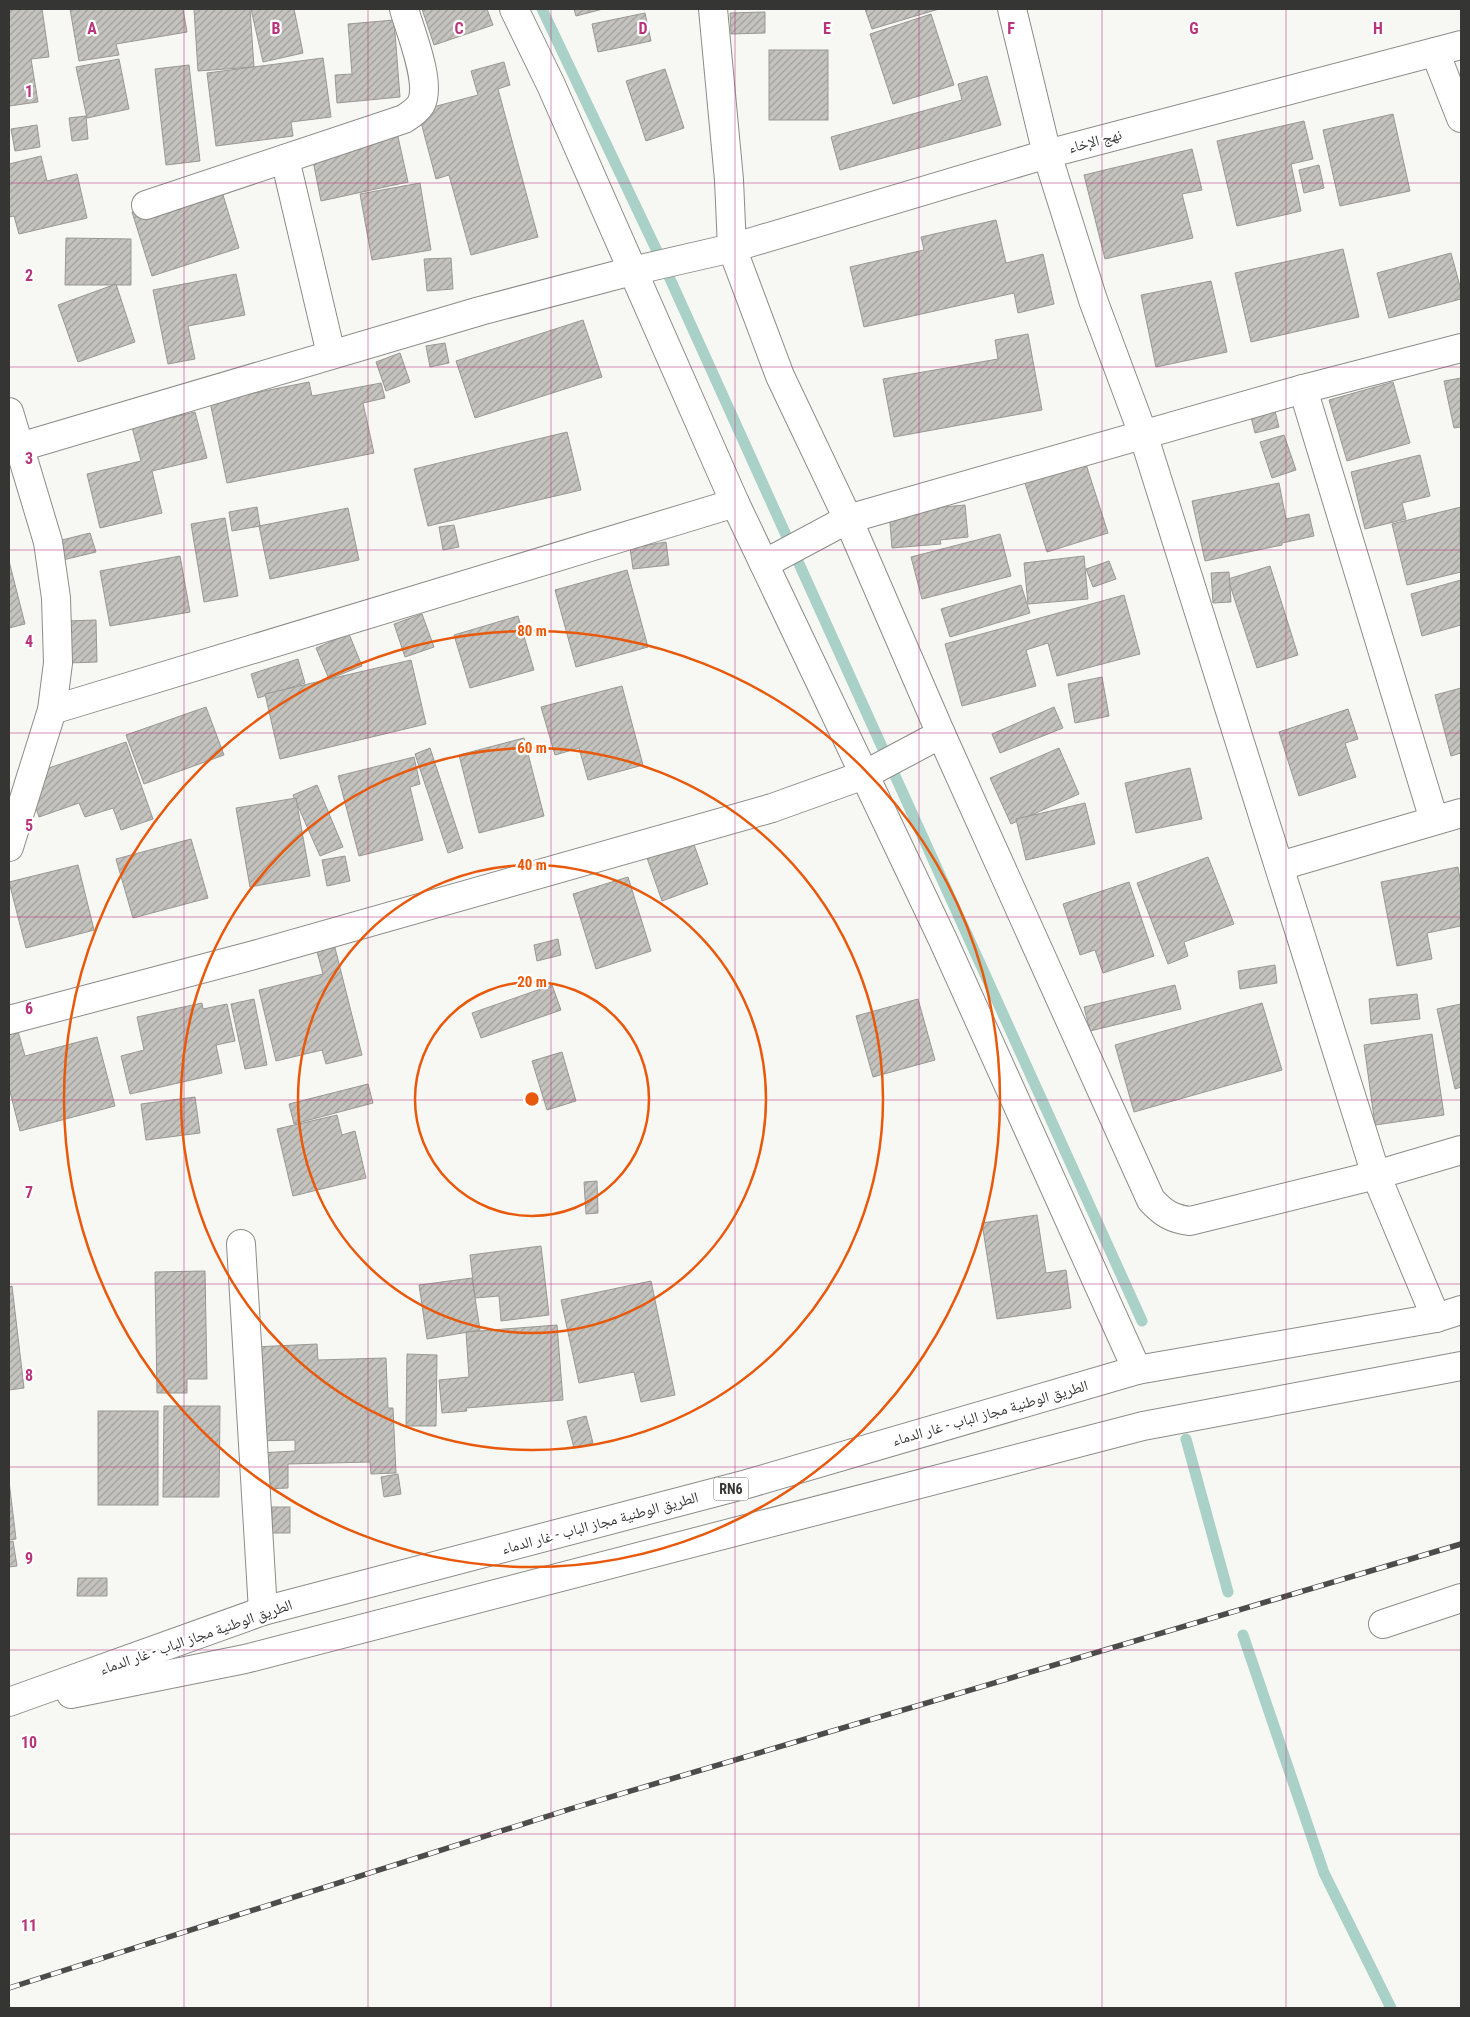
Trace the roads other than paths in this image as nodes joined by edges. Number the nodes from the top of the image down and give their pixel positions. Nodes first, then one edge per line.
1 (404, 9) edge
2 (514, 9) edge
3 (713, 9) edge
4 (1012, 9) edge
5 (1461, 45) edge
6 (1436, 52) junction
7 (1461, 118) edge
8 (1047, 154) junction
9 (285, 159) junction
10 (146, 205) dead end
11 (732, 248) junction
12 (632, 271) junction
13 (1461, 348) edge
14 (331, 354) junction
15 (1303, 389) junction
16 (9, 412) edge
17 (1143, 434) junction
18 (20, 447) junction
19 (735, 503) junction
20 (848, 519) junction
21 (764, 564) junction
22 (52, 710) junction
23 (941, 734) junction
24 (864, 775) junction
25 (1461, 812) edge
26 (1434, 820) junction
27 (13, 822) edge
28 (9, 847) edge
29 (1280, 866) junction
30 (9, 1020) edge
31 (1461, 1150) edge
32 (1376, 1175) junction
33 (241, 1244) dead end
34 (1449, 1314) edge
35 (1461, 1366) edge
36 (1137, 1370) junction
37 (1461, 1598) edge
38 (262, 1611) junction
39 (1383, 1624) dead end
40 (9, 1702) edge
41 (9, 1706) edge

1 - 9 street
2 - 12 street
3 - 11 street
4 - 8 street
5 - 6 street, نهج الإخاء
6 - 7 street
6 - 8 street, نهج الإخاء
8 - 11 street, نهج الإخاء
8 - 17 street
9 - 10 street
9 - 14 street
11 - 12 street, نهج الإخاء
11 - 20 street
12 - 14 street, نهج الإخاء
12 - 19 street
13 - 15 street
14 - 18 street, نهج الإخاء
15 - 17 street
15 - 26 street
16 - 18 street
17 - 20 street
17 - 29 street
18 - 22 street
19 - 21 street
19 - 22 street
20 - 21 street
20 - 23 street
21 - 24 street
22 - 27 street
23 - 24 street
23 - 32 street
24 - 30 street
24 - 36 street
25 - 26 street
26 - 29 street
27 - 28 street
29 - 32 street
31 - 32 street
32 - 34 street
33 - 38 street
34 - 36 street, الطريق الوطنية مجاز الباب - غار الدماء / RN6
35 - 41 street, الطريق الوطنية مجاز الباب - غار الدماء
36 - 38 street, الطريق الوطنية مجاز الباب - غار الدماء / RN6
37 - 39 street
38 - 40 street, الطريق الوطنية مجاز الباب - غار الدماء / RN6

